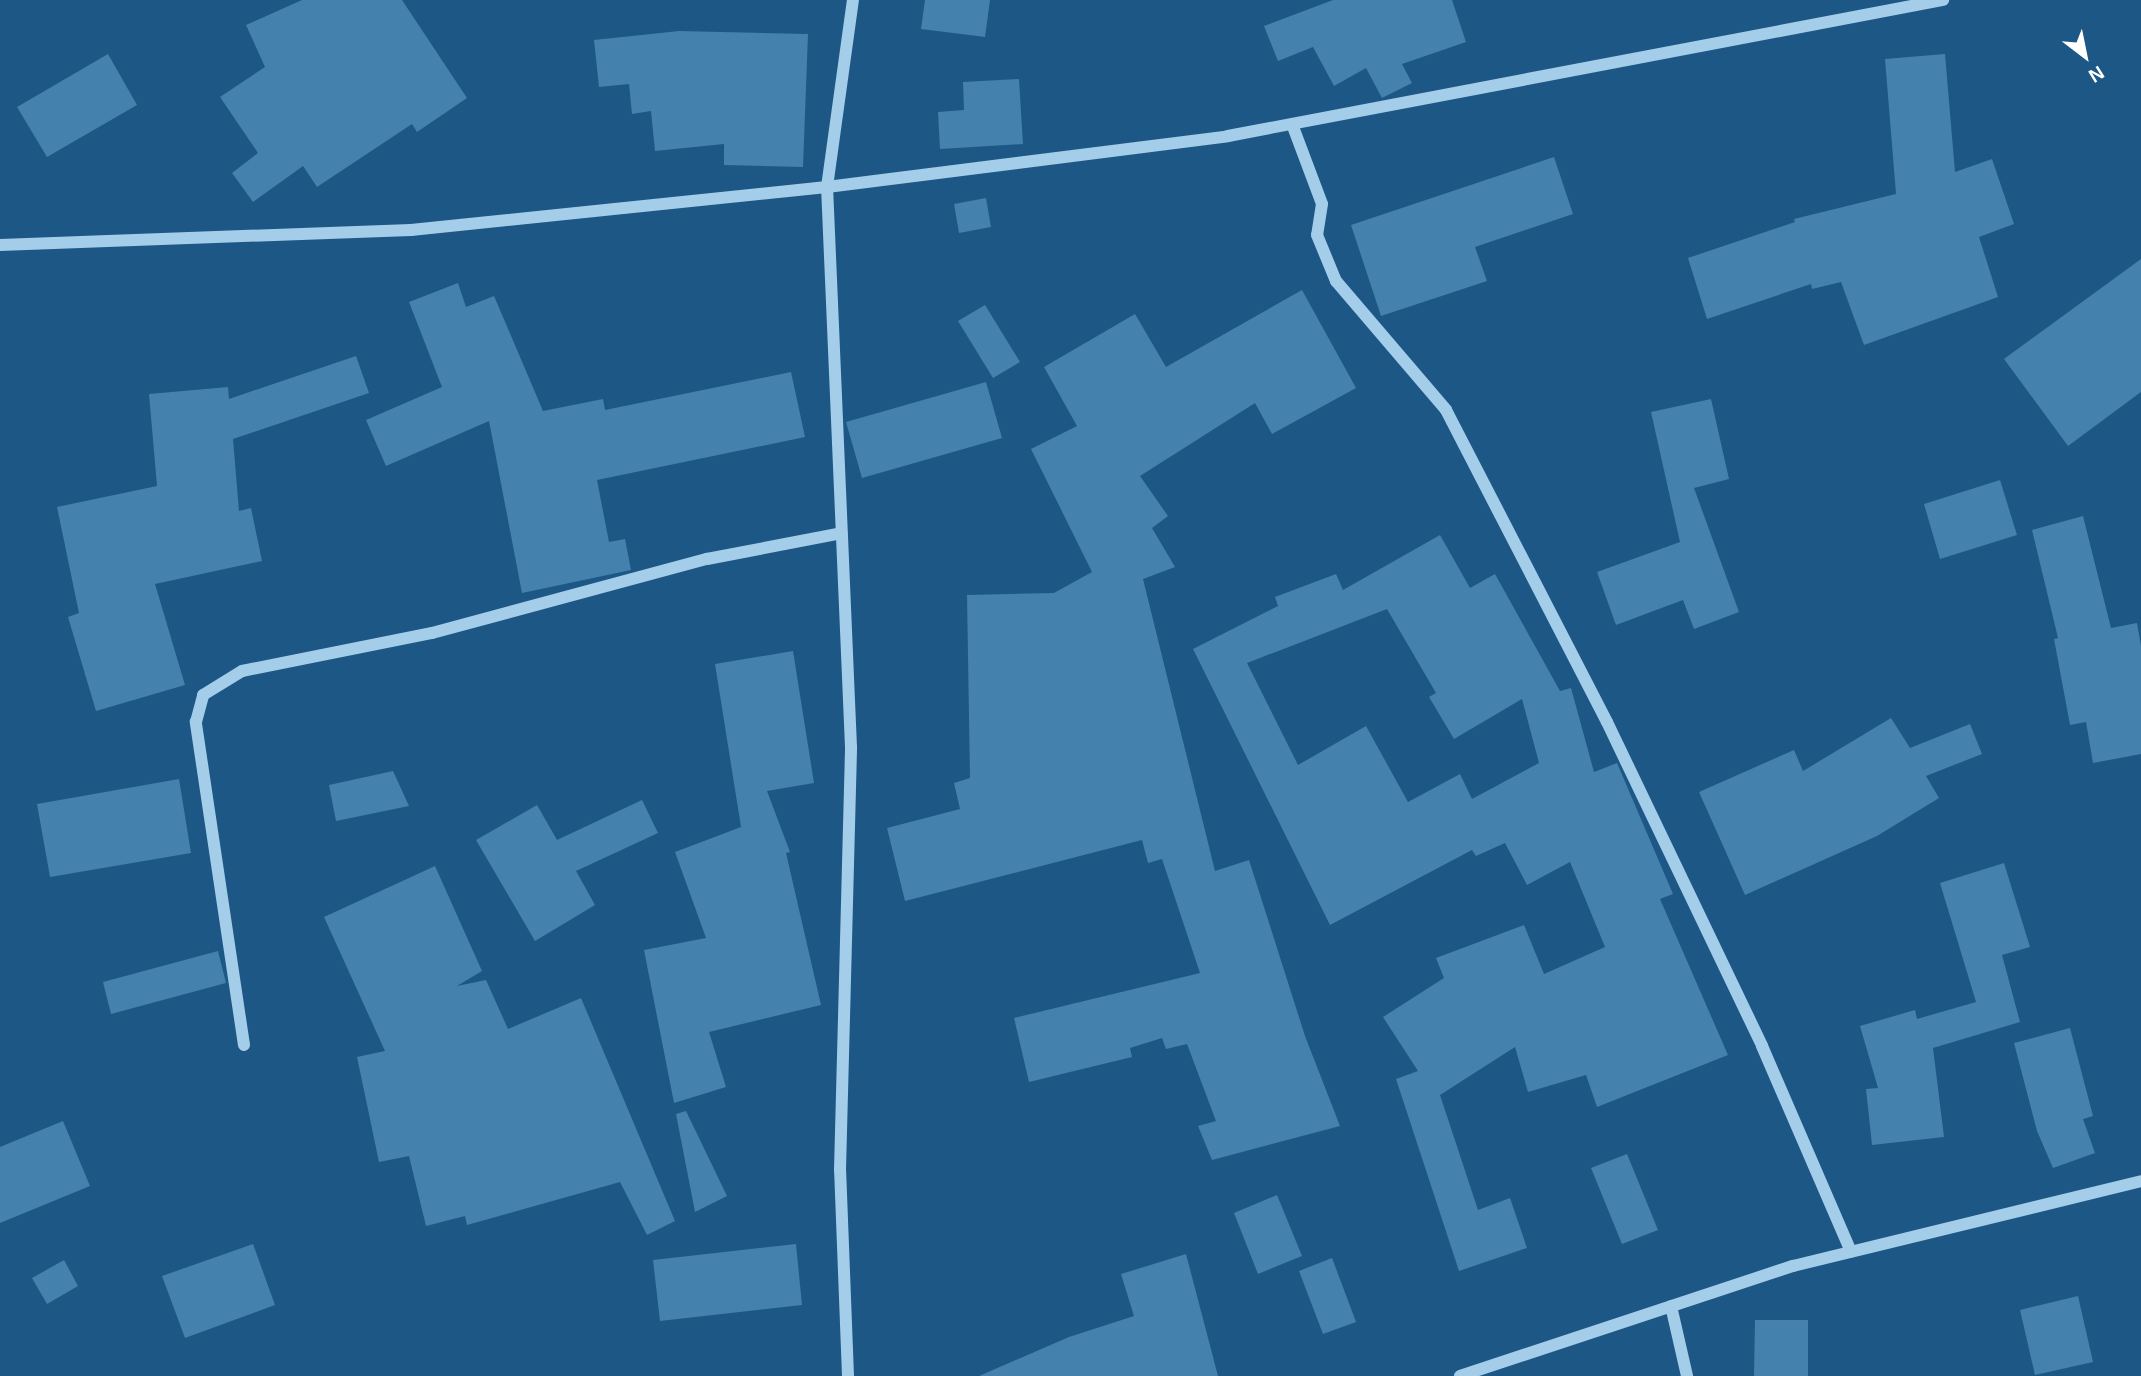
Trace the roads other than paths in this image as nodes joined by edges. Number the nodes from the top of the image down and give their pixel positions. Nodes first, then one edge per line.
1 (853, 0) edge
2 (1943, 0) edge
3 (1292, 124) junction
4 (827, 187) junction
5 (0, 245) edge
6 (842, 533) junction
7 (244, 1045) dead end
8 (2141, 1181) edge
9 (1851, 1252) junction
10 (1671, 1306) junction
11 (848, 1376) edge
12 (1460, 1376) edge
13 (1687, 1376) edge

1 - 4 street
2 - 3 street
3 - 4 street
3 - 9 street
4 - 5 street
4 - 6 street
6 - 7 street
6 - 11 street
8 - 9 street
9 - 10 street
10 - 12 street
10 - 13 street

